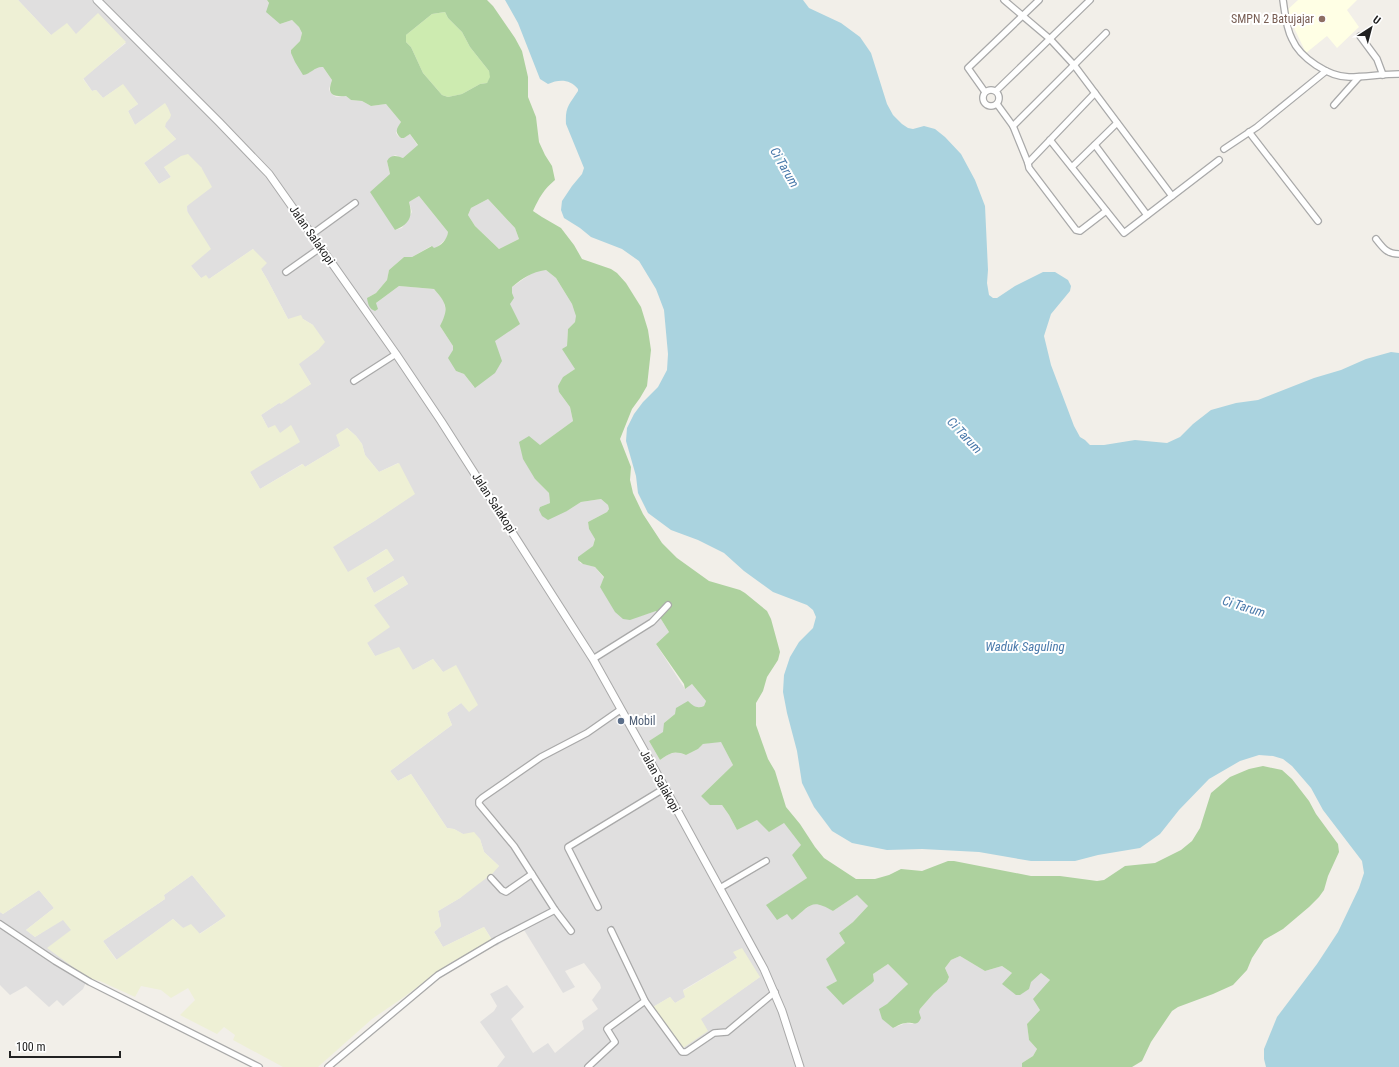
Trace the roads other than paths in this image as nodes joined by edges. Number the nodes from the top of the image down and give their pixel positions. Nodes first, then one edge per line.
1 (97, 0) edge
2 (1004, 0) edge
3 (1039, 0) edge
4 (1090, 0) edge
5 (1283, 0) edge
6 (1023, 15) junction
7 (1106, 33) dead end
8 (1360, 36) dead end
9 (1050, 38) junction
10 (1074, 65) junction
11 (1326, 71) junction
12 (1399, 74) edge
13 (1383, 75) junction
14 (1359, 76) junction
15 (996, 91) junction
16 (985, 92) junction
17 (1095, 93) junction
18 (997, 104) junction
19 (1334, 105) dead end
20 (1117, 122) junction
21 (1013, 126) junction
22 (1249, 132) junction
23 (1050, 140) junction
24 (1094, 145) junction
25 (1224, 149) dead end
26 (1219, 160) dead end
27 (1028, 163) junction
28 (1072, 167) junction
29 (1172, 196) junction
30 (355, 203) dead end
31 (1106, 211) junction
32 (1147, 215) junction
33 (1318, 221) dead end
34 (311, 235) junction
35 (1376, 239) dead end
36 (320, 248) junction
37 (1399, 254) edge
38 (286, 272) dead end
39 (396, 354) junction
40 (354, 381) dead end
41 (668, 605) dead end
42 (592, 659) junction
43 (620, 710) junction
44 (665, 788) junction
45 (766, 860) dead end
46 (532, 874) junction
47 (491, 878) dead end
48 (720, 888) junction
49 (598, 907) dead end
50 (555, 910) junction
51 (0, 924) edge
52 (611, 930) dead end
53 (571, 931) dead end
54 (775, 992) junction
55 (645, 1001) junction
56 (259, 1067) edge
57 (328, 1067) edge
58 (589, 1067) edge
59 (800, 1067) edge

1 - 34 street, Jalan Salakopi
2 - 6 street
3 - 6 street
4 - 9 street
5 - 11 street
6 - 9 street
6 - 16 street
7 - 10 street
8 - 13 street
9 - 10 street
9 - 15 street
10 - 17 street
10 - 21 street
11 - 14 street
11 - 22 street
12 - 13 street
13 - 14 street
14 - 19 street
15 - 16 street
15 - 18 street
16 - 18 street
17 - 20 street
17 - 23 street
18 - 21 street
20 - 24 street
20 - 29 street
21 - 27 street
22 - 25 street
22 - 33 street
23 - 27 street
23 - 28 street
24 - 28 street
24 - 32 street
26 - 29 street
27 - 31 street
28 - 31 street
29 - 32 street
30 - 34 street
31 - 32 street
34 - 36 street, Jalan Salakopi
35 - 37 street
36 - 38 street
36 - 39 street, Jalan Salakopi
39 - 40 street
39 - 42 street, Jalan Salakopi
41 - 42 street
42 - 43 street, Jalan Salakopi
43 - 44 street, Jalan Salakopi
43 - 46 street
44 - 48 street, Jalan Salakopi
44 - 49 street
45 - 48 street
46 - 47 street
46 - 50 street
48 - 54 street, Jalan Salakopi
50 - 53 street
50 - 57 street
51 - 56 street
52 - 55 street
54 - 55 street
54 - 59 street, Jalan Salakopi
55 - 58 street

